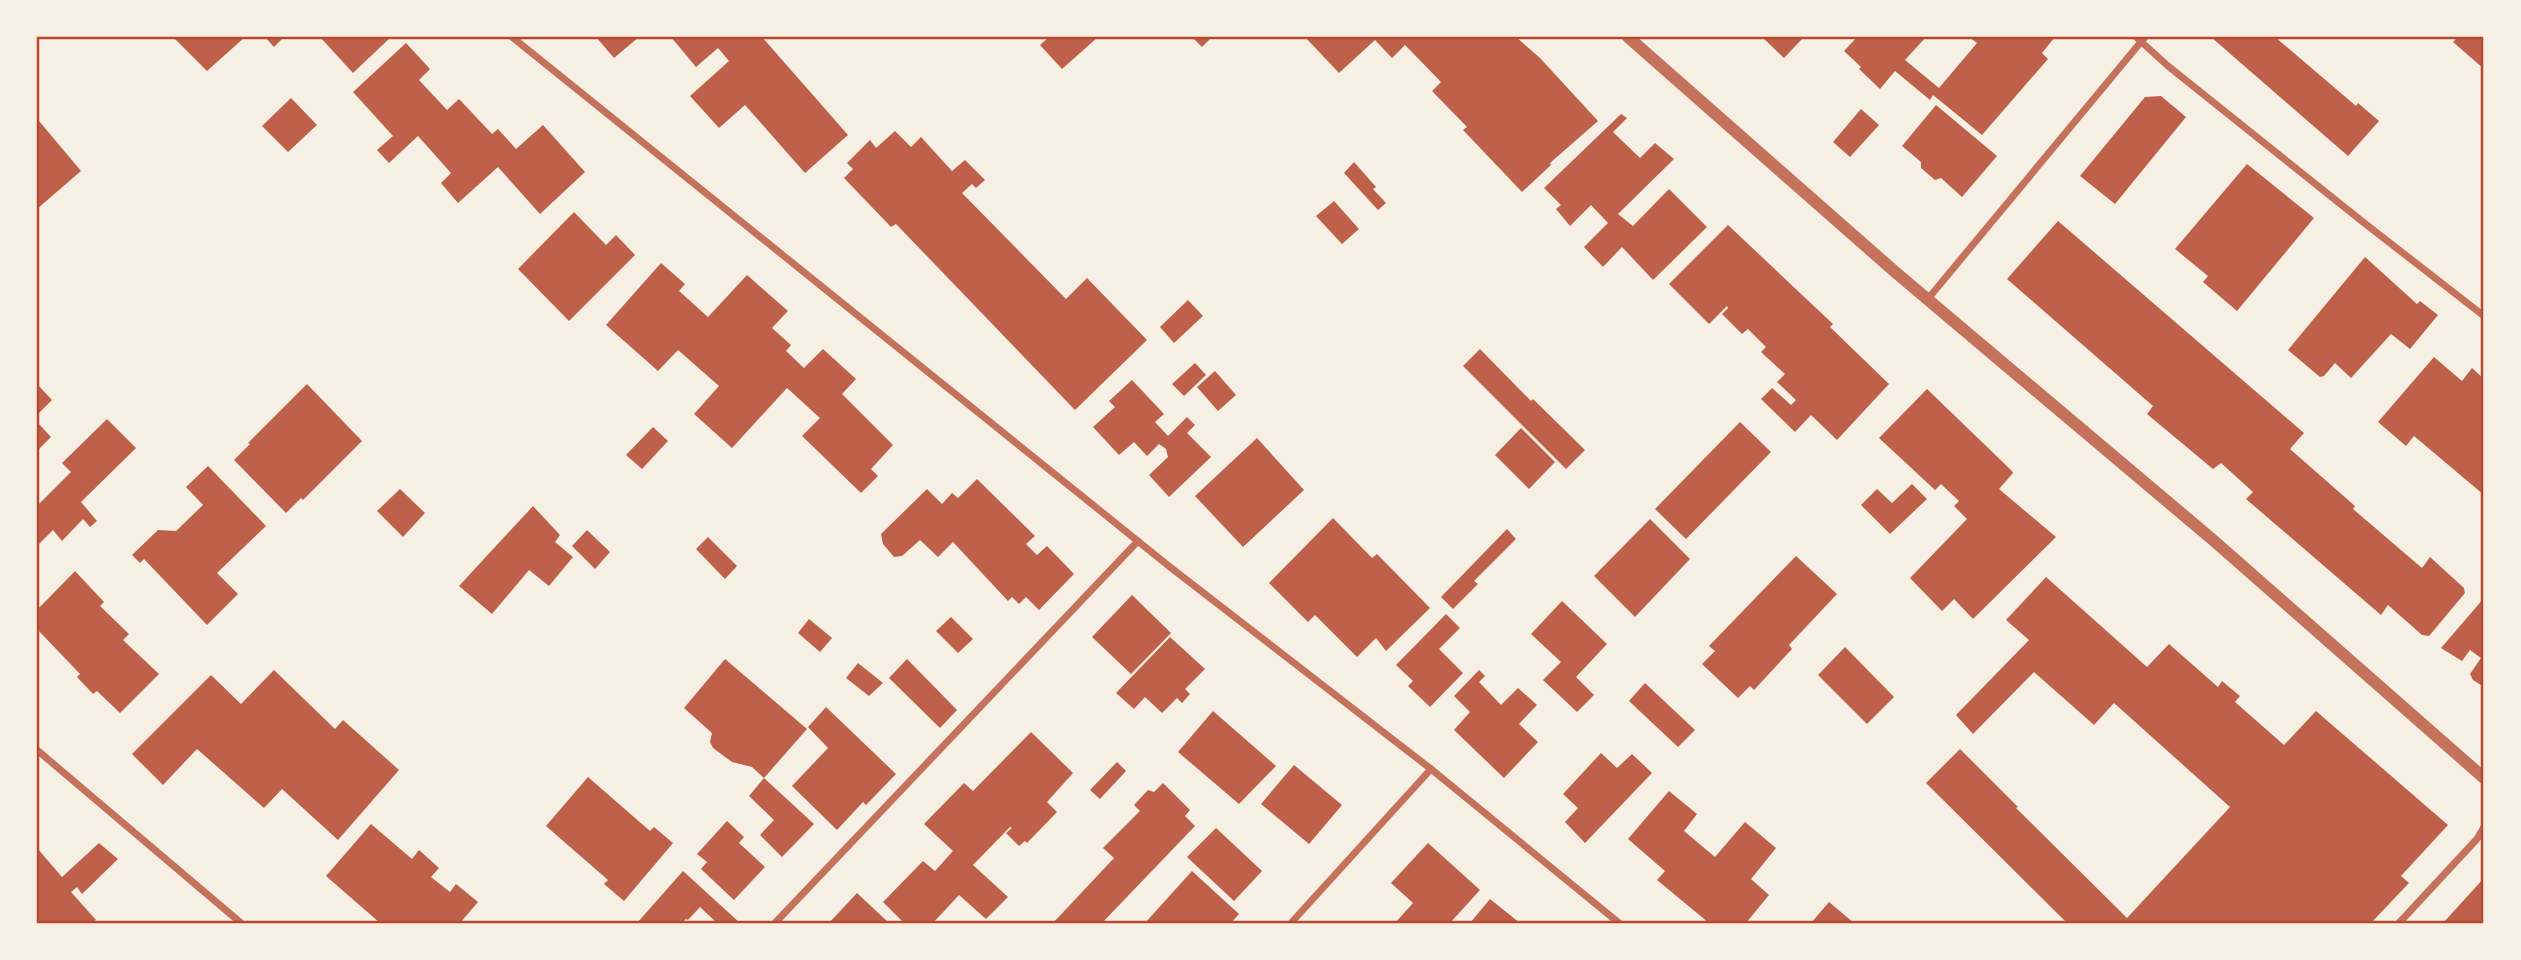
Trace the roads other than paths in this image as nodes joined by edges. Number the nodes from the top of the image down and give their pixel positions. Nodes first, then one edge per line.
1 (512, 37) edge
2 (1628, 37) edge
3 (2140, 38) edge
4 (1927, 300) junction
5 (2484, 316) edge
6 (1138, 541) junction
7 (37, 750) edge
8 (1431, 769) junction
9 (2484, 778) edge
10 (2484, 827) edge
11 (241, 923) edge
12 (775, 923) edge
13 (1291, 923) edge
14 (1619, 923) edge
15 (2399, 923) edge

1 - 6 street
2 - 4 street
3 - 4 street
3 - 5 street
4 - 9 street
6 - 8 street
6 - 12 street
7 - 11 street
8 - 13 street
8 - 14 street
10 - 15 street

